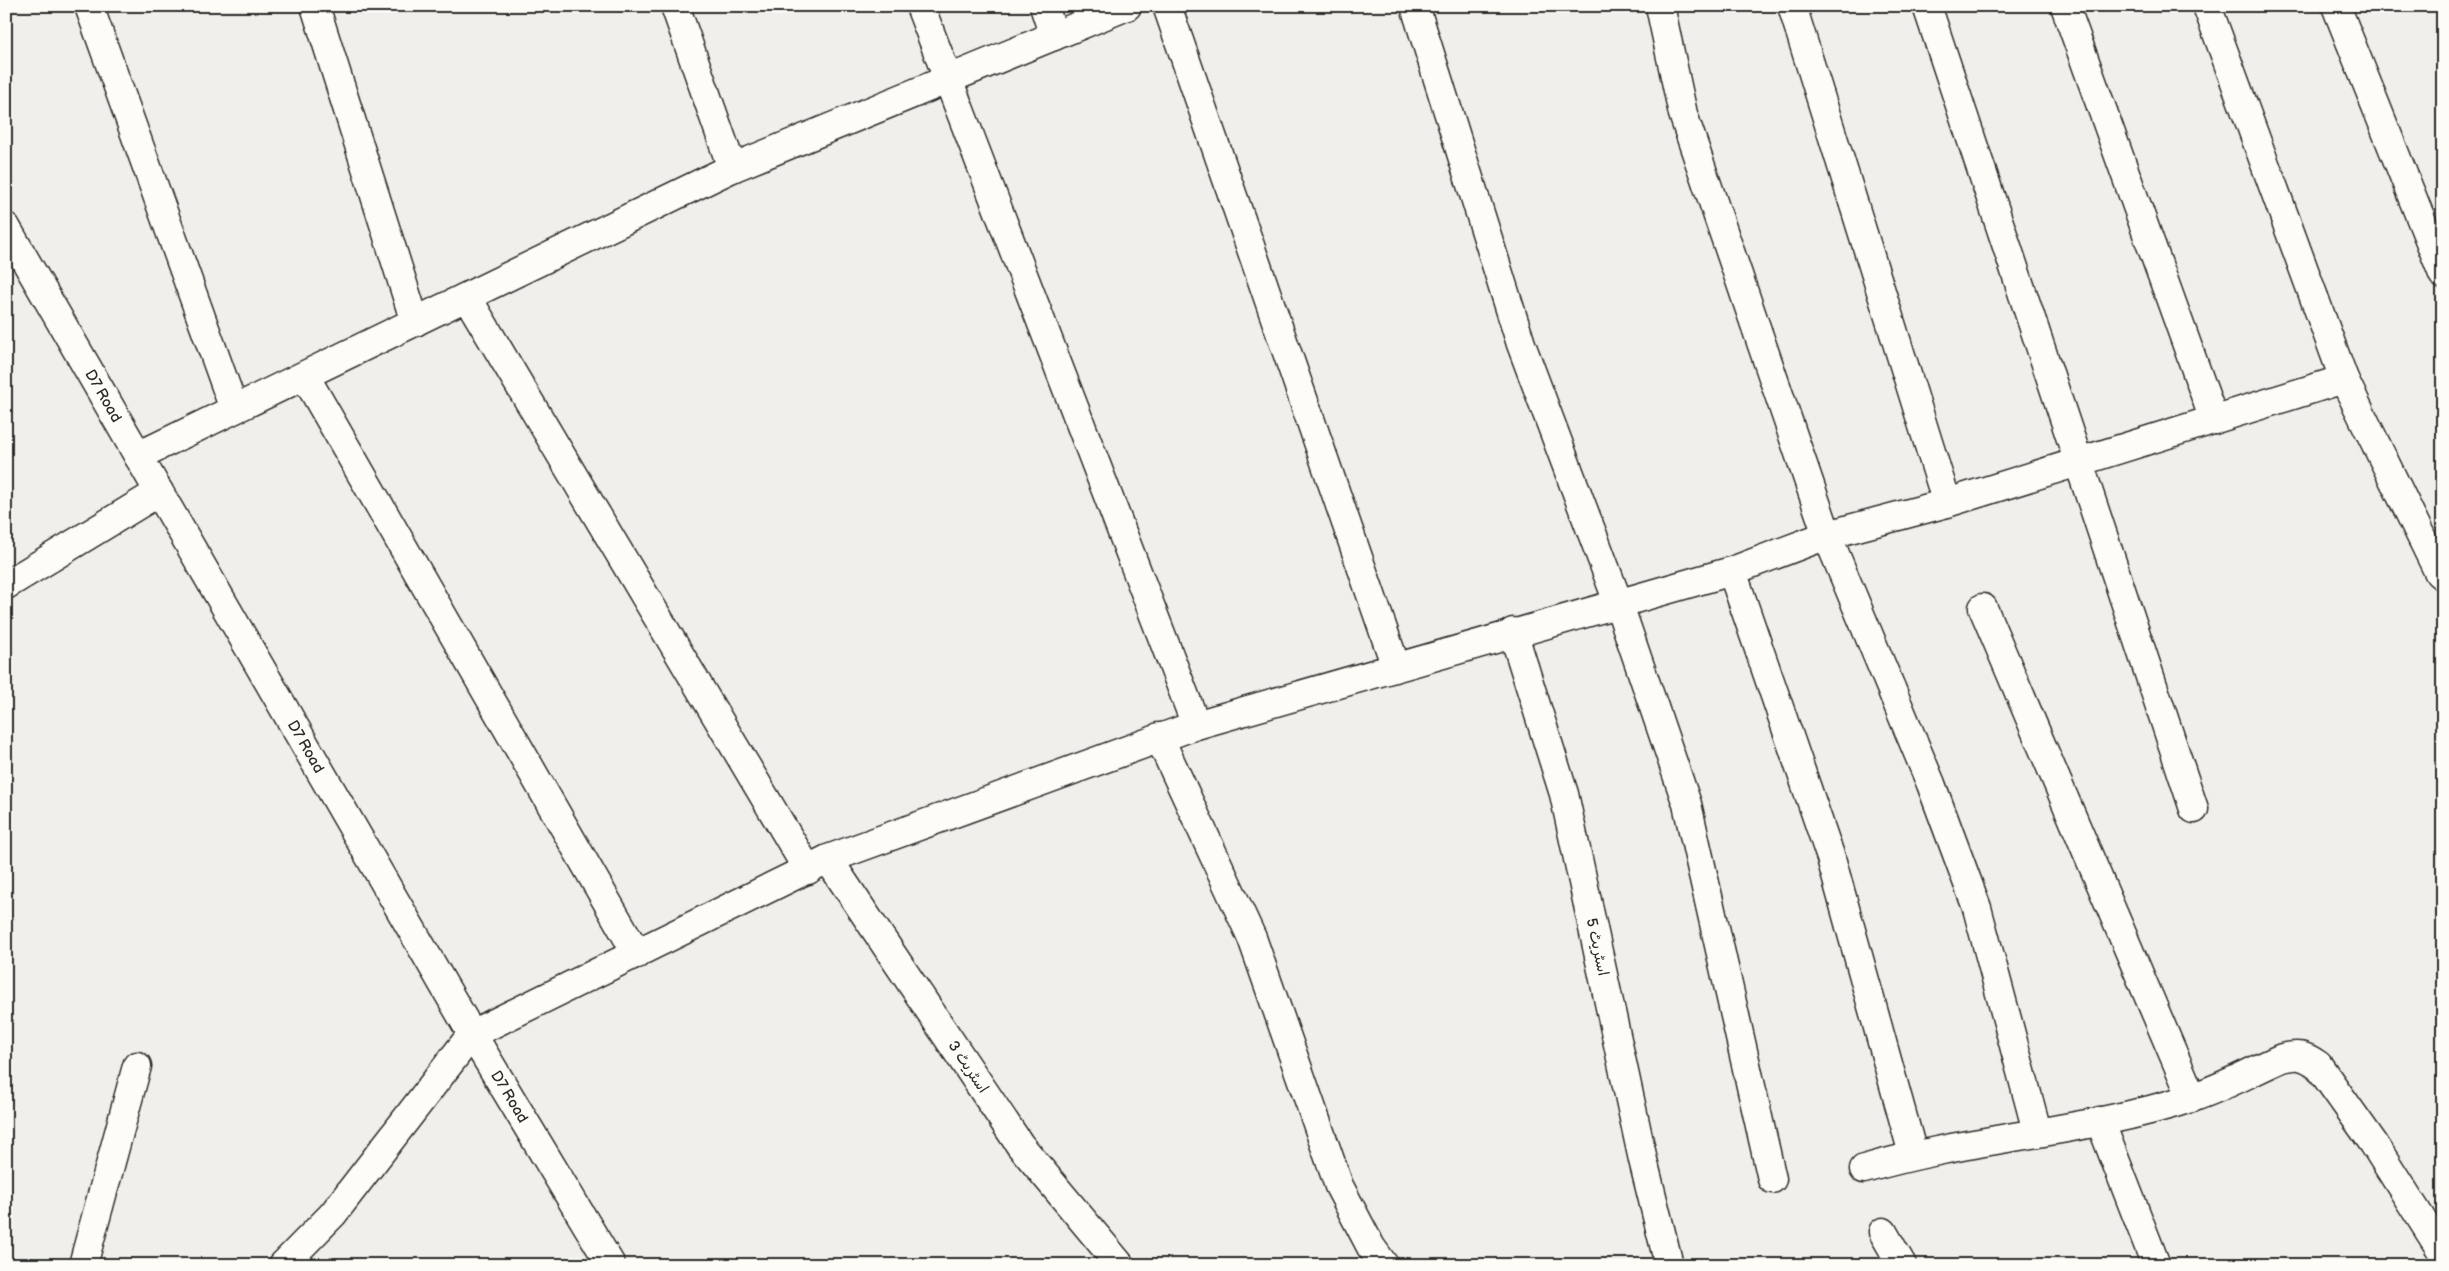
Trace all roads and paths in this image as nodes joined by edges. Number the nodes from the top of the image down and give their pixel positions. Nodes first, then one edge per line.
1 (89, 6) edge
2 (315, 6) edge
3 (675, 6) edge
4 (920, 6) edge
5 (1044, 6) edge
6 (1127, 6) edge
7 (1167, 6) edge
8 (1416, 6) edge
9 (1660, 6) edge
10 (1792, 6) edge
11 (1927, 6) edge
12 (2065, 6) edge
13 (2207, 6) edge
14 (2336, 6) edge
15 (1054, 36) junction
16 (946, 80) junction
17 (732, 168) junction
18 (6, 226) edge
19 (2443, 274) edge
20 (467, 297) junction
21 (415, 322) junction
22 (304, 376) junction
23 (2344, 379) junction
24 (234, 409) junction
25 (2214, 420) junction
26 (138, 456) junction
27 (2079, 462) junction
28 (159, 492) junction
29 (1947, 503) junction
30 (1828, 536) junction
31 (1732, 570) junction
32 (2443, 576) edge
33 (6, 585) edge
34 (1618, 602) junction
35 (1982, 608) dead end
36 (1513, 632) junction
37 (1396, 667) junction
38 (1196, 725) junction
39 (1159, 737) junction
40 (2194, 809) dead end
41 (818, 865) junction
42 (637, 954) junction
43 (472, 1034) junction
44 (137, 1066) dead end
45 (2192, 1098) junction
46 (2100, 1121) junction
47 (2037, 1131) junction
48 (1913, 1154) junction
49 (1864, 1169) dead end
50 (1772, 1179) dead end
51 (1883, 1232) dead end
52 (2443, 1253) edge
53 (83, 1265) edge
54 (283, 1265) edge
55 (612, 1265) edge
56 (1120, 1265) edge
57 (1384, 1265) edge
58 (1669, 1265) edge
59 (1902, 1265) edge
60 (2156, 1265) edge

1 - 24 street
2 - 21 street
3 - 17 street
4 - 16 street
5 - 15 street
6 - 15 street
7 - 37 street
8 - 34 street
9 - 30 street
10 - 29 street
11 - 27 street
12 - 25 street
13 - 23 street
14 - 19 street
15 - 16 street
16 - 17 street
16 - 38 street
17 - 20 street
18 - 26 street, D7 Road
20 - 21 street
20 - 41 street, اسٹریٹ 3
21 - 22 street
22 - 24 street
22 - 42 street
23 - 25 street
23 - 32 street
24 - 26 street
25 - 27 street
26 - 28 street, D7 Road
27 - 29 street
27 - 40 street
28 - 33 street
28 - 43 street, D7 Road
29 - 30 street
30 - 31 street
30 - 47 street
31 - 34 street
31 - 48 street
34 - 36 street
34 - 50 street
35 - 45 street
36 - 37 street
36 - 58 street, اسٹریٹ 5
37 - 38 street
38 - 39 street
39 - 41 street
39 - 57 street
41 - 42 street
41 - 56 street, اسٹریٹ 3
42 - 43 street
43 - 54 street
43 - 55 street, D7 Road
44 - 53 street
45 - 46 street
45 - 52 street
46 - 47 street
46 - 60 street
47 - 48 street
48 - 49 street
51 - 59 street

